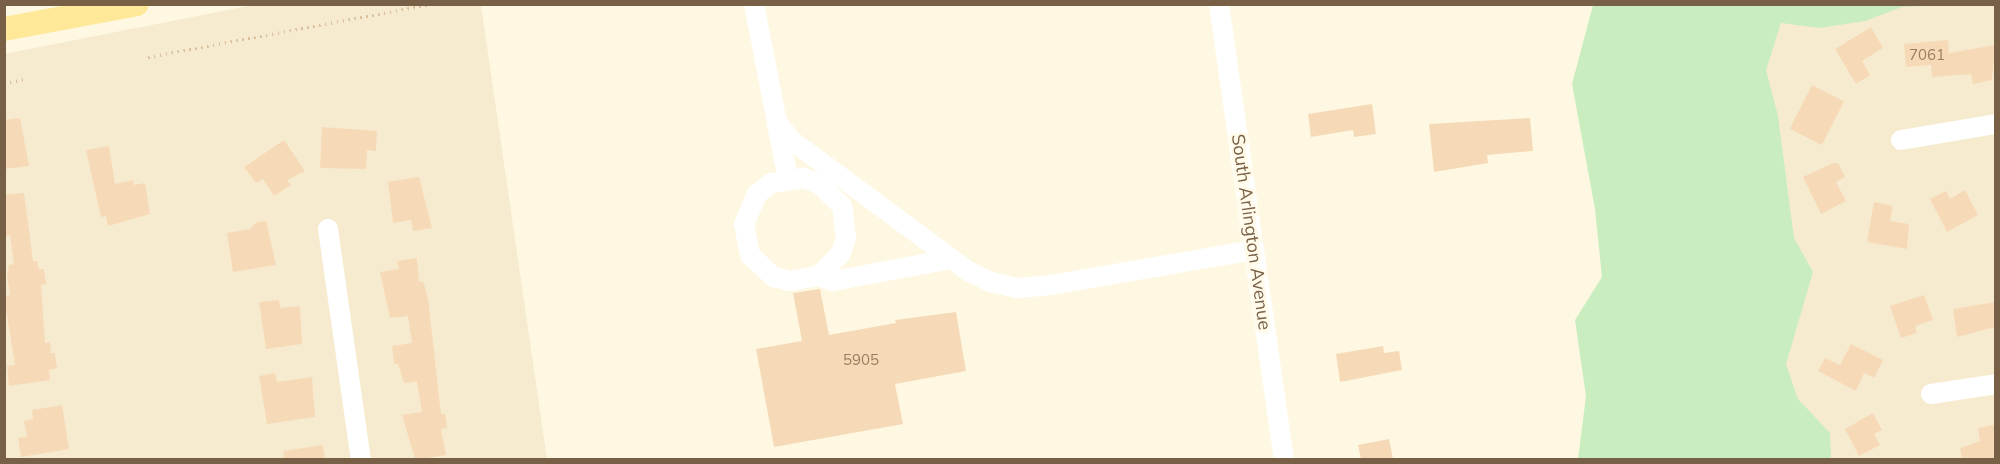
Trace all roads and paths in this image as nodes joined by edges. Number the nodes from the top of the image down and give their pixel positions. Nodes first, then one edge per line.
1 (137, 4) edge
2 (431, 4) edge
3 (754, 4) edge
4 (1219, 4) edge
5 (109, 7) edge
6 (4, 29) edge
7 (148, 57) dead end
8 (24, 79) dead end
9 (4, 83) edge
10 (777, 123) junction
11 (1995, 124) edge
12 (1901, 140) dead end
13 (788, 178) junction
14 (328, 229) dead end
15 (1253, 250) junction
16 (951, 259) junction
17 (819, 276) junction
18 (1995, 384) edge
19 (1931, 394) dead end
20 (361, 459) edge
21 (1284, 459) edge

1 - 5 main road
2 - 7 path
3 - 10 street
4 - 15 street, South Arlington Avenue
5 - 6 main road
8 - 9 path
10 - 13 street
10 - 16 street
11 - 12 street
13 - 17 street
13 - 17 street
14 - 20 street
15 - 16 street
15 - 21 street, South Arlington Avenue
16 - 17 street
18 - 19 street

